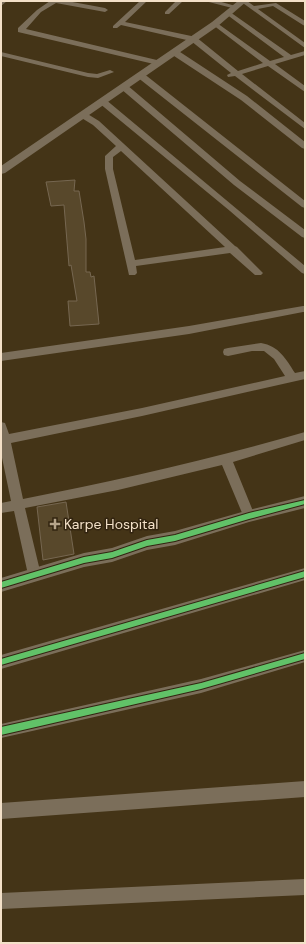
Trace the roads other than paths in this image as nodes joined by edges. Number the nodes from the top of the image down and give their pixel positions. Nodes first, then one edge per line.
1 (4, 1) edge
2 (56, 1) edge
3 (144, 1) edge
4 (180, 1) edge
5 (208, 1) edge
6 (1, 4) edge
7 (237, 5) edge
8 (252, 8) junction
9 (105, 10) dead end
10 (167, 13) dead end
11 (215, 24) junction
12 (305, 24) edge
13 (193, 39) junction
14 (305, 46) edge
15 (174, 52) junction
16 (1, 54) edge
17 (297, 55) edge
18 (305, 61) edge
19 (158, 63) junction
20 (268, 64) junction
21 (110, 72) dead end
22 (236, 73) junction
23 (140, 75) junction
24 (217, 80) junction
25 (124, 87) junction
26 (305, 90) edge
27 (102, 101) junction
28 (83, 115) junction
29 (305, 126) edge
30 (305, 146) edge
31 (121, 147) junction
32 (1, 171) edge
33 (305, 205) edge
34 (305, 236) edge
35 (234, 249) junction
36 (303, 267) edge
37 (258, 273) dead end
38 (303, 309) dead end
39 (228, 352) dead end
40 (1, 358) edge
41 (305, 375) edge
42 (292, 378) junction
43 (1, 426) edge
44 (305, 436) edge
45 (2, 439) edge
46 (226, 459) junction
47 (305, 502) edge
48 (18, 504) junction
49 (1, 508) edge
50 (249, 516) junction
51 (305, 574) edge
52 (34, 575) junction
53 (1, 585) edge
54 (305, 656) edge
55 (1, 662) edge
56 (1, 731) edge
57 (305, 789) edge
58 (1, 811) edge
59 (305, 887) edge
60 (1, 901) edge

1 - 6 street
2 - 9 street
2 - 19 street
3 - 13 street
4 - 10 street
5 - 7 street
7 - 8 street
7 - 11 street
7 - 17 street
8 - 12 street
8 - 14 street
11 - 13 street
11 - 20 street
13 - 15 street
13 - 22 street
15 - 19 street
15 - 24 street
16 - 21 street
17 - 18 street
17 - 20 street
19 - 23 street
20 - 22 street
20 - 26 street
22 - 24 street
22 - 29 street
23 - 25 street
23 - 33 street
24 - 30 street
25 - 27 street
25 - 34 street
27 - 28 street
27 - 36 street
28 - 31 street
28 - 32 street
31 - 35 street
31 - 35 street
35 - 37 street
38 - 40 street
39 - 42 street
41 - 42 street
42 - 45 street
43 - 45 street
44 - 46 street
45 - 48 street
46 - 48 street
46 - 50 street
47 - 50 street
48 - 49 street
48 - 52 street
50 - 52 street
51 - 55 street
52 - 53 street
54 - 56 street
57 - 58 street
59 - 60 street

